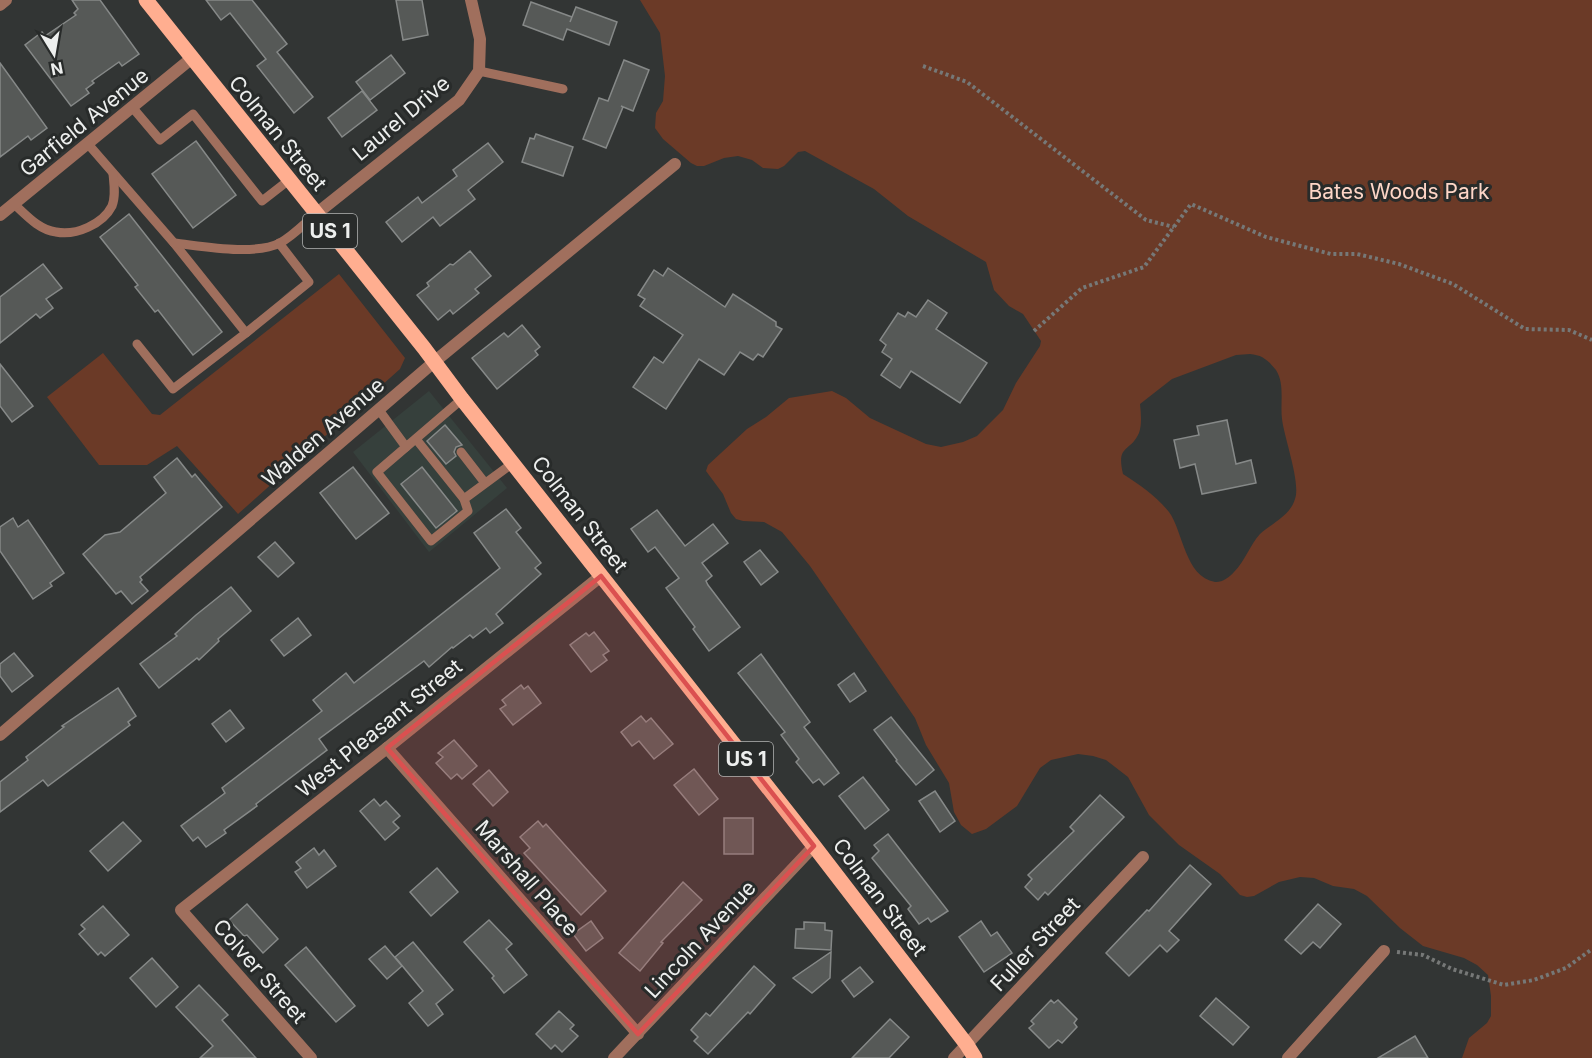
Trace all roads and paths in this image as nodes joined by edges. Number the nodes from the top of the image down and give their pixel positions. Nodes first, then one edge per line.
1 (6, 0) edge
2 (146, 0) edge
3 (471, 0) edge
4 (0, 5) edge
5 (192, 58) junction
6 (923, 66) dead end
7 (478, 71) junction
8 (563, 89) dead end
9 (132, 107) junction
10 (88, 144) junction
11 (675, 164) dead end
12 (112, 174) junction
13 (289, 180) junction
14 (14, 204) junction
15 (316, 213) junction
16 (0, 215) edge
17 (1174, 227) junction
18 (174, 243) junction
19 (279, 243) junction
20 (1034, 331) dead end
21 (246, 333) junction
22 (1592, 340) edge
23 (136, 344) dead end
24 (434, 362) junction
25 (462, 399) junction
26 (379, 410) junction
27 (416, 438) junction
28 (406, 447) junction
29 (461, 452) dead end
30 (513, 463) junction
31 (485, 483) junction
32 (464, 499) junction
33 (601, 576) junction
34 (0, 735) edge
35 (387, 748) junction
36 (814, 846) junction
37 (1143, 857) dead end
38 (181, 910) joint
39 (1592, 949) edge
40 (1384, 951) joint
41 (638, 1034) junction
42 (971, 1051) edge
43 (310, 1058) edge
44 (614, 1058) edge
45 (954, 1058) edge
46 (1288, 1058) edge

1 - 4 street
2 - 5 main road, Colman Street / US 1
3 - 7 street, Laurel Drive
5 - 9 street, Garfield Avenue
5 - 13 main road, Colman Street / US 1
6 - 17 path
7 - 8 lane
7 - 15 street, Laurel Drive
9 - 10 street, Garfield Avenue
9 - 13 lane
10 - 12 lane
10 - 14 street, Garfield Avenue
11 - 24 street, Walden Avenue
12 - 14 lane
12 - 18 lane
13 - 15 main road, Colman Street / US 1
14 - 16 street, Garfield Avenue
15 - 19 lane
15 - 24 main road, Colman Street / US 1
17 - 20 path
17 - 22 path
18 - 19 lane
18 - 21 lane
19 - 21 lane
21 - 23 lane
24 - 25 main road, Colman Street / US 1
24 - 26 street, Walden Avenue
25 - 27 lane
25 - 30 main road, Colman Street / US 1
26 - 28 lane
26 - 34 street, Walden Avenue
27 - 28 lane
27 - 32 lane
28 - 32 lane
29 - 31 lane
30 - 31 lane
30 - 33 main road, Colman Street / US 1
31 - 32 lane
33 - 35 street, West Pleasant Street
33 - 36 main road, Colman Street / US 1
35 - 38 street, West Pleasant Street
35 - 41 street, Marshall Place
36 - 41 street, Lincoln Avenue
36 - 42 main road, Colman Street / US 1
37 - 42 street, Fuller Street
38 - 43 street, Colver Street
39 - 40 path
40 - 46 street
41 - 44 street, Lincoln Avenue
42 - 45 street, Fuller Street

